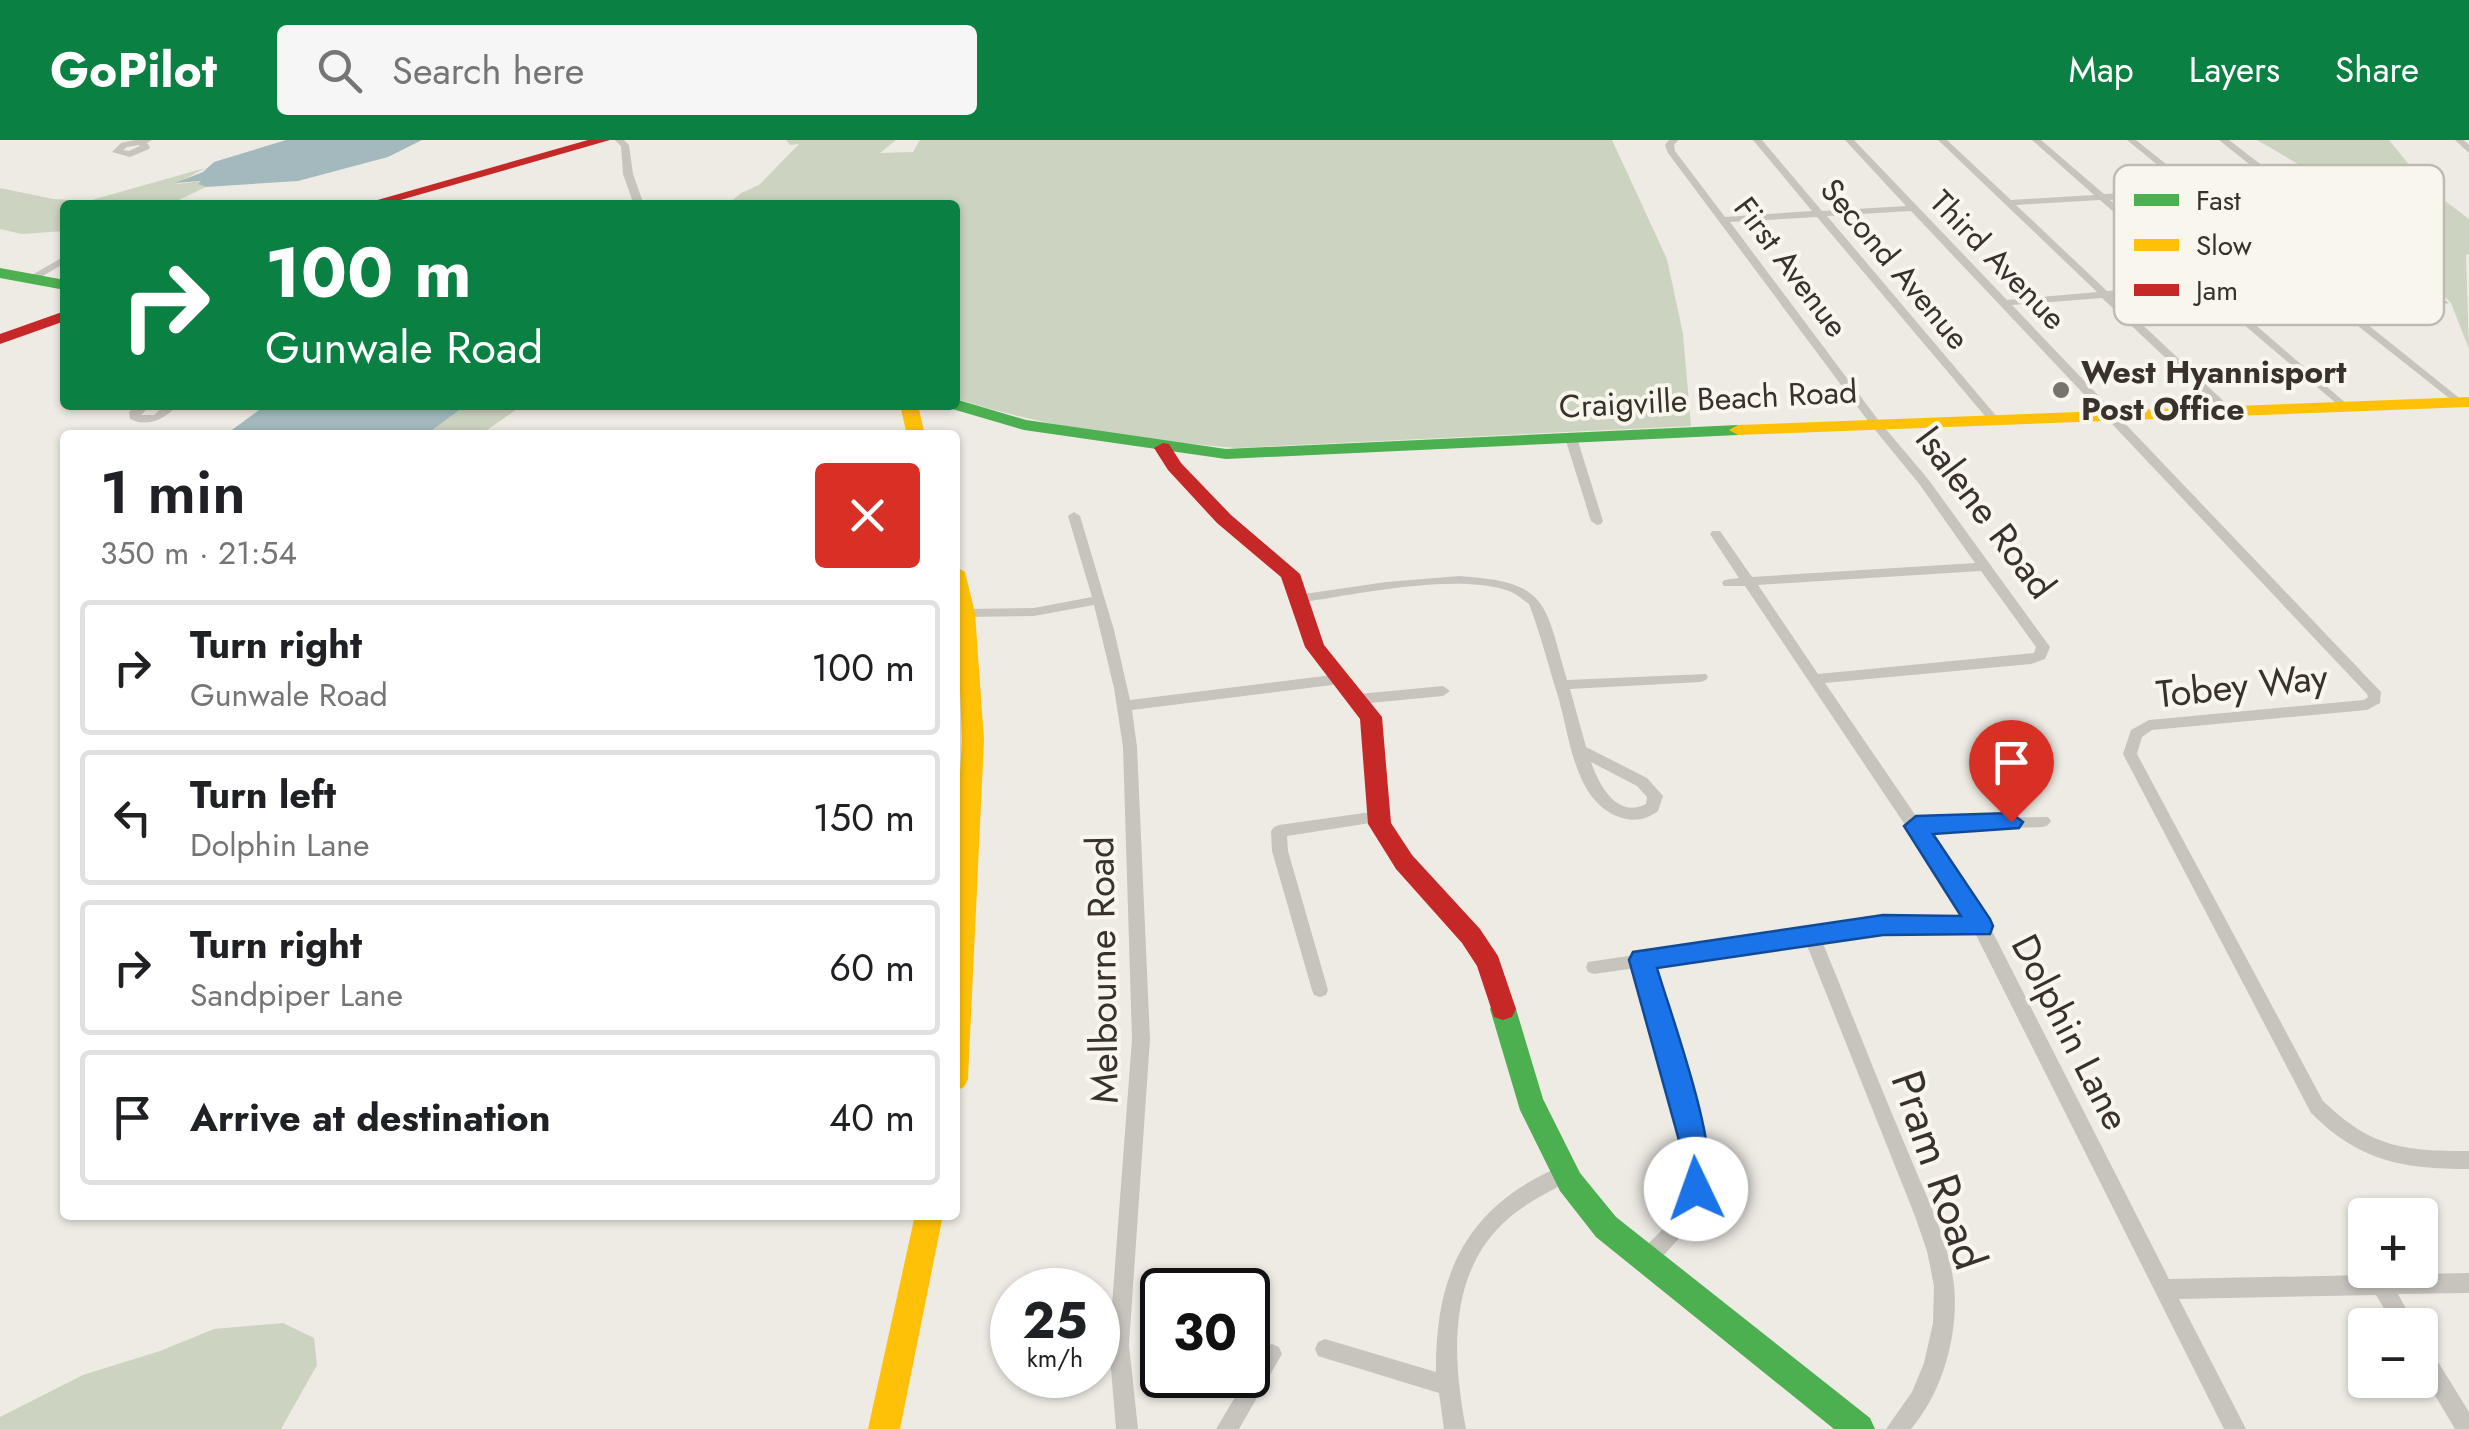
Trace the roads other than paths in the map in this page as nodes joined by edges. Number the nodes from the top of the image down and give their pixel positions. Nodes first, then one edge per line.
1 (603, 140) edge
2 (619, 140) edge
3 (1757, 140) edge
4 (1849, 140) edge
5 (1942, 140) edge
6 (2036, 140) edge
7 (2132, 140) edge
8 (2223, 140) edge
9 (2459, 140) edge
10 (1672, 141) edge
11 (2469, 150) edge
12 (2164, 165) edge
13 (2257, 165) edge
14 (2114, 194) edge
15 (2100, 195) junction
16 (386, 200) edge
17 (637, 200) edge
18 (2010, 203) junction
19 (2114, 207) edge
20 (1913, 208) junction
21 (1819, 214) junction
22 (1723, 220) junction
23 (60, 262) edge
24 (0, 273) edge
25 (30, 279) junction
26 (60, 284) edge
27 (2114, 294) edge
28 (2108, 295) junction
29 (2114, 301) edge
30 (2004, 304) junction
31 (60, 318) edge
32 (2139, 325) edge
33 (2249, 325) edge
34 (2364, 325) edge
35 (0, 339) edge
36 (2464, 403) edge
37 (960, 406) edge
38 (2344, 407) junction
39 (138, 410) edge
40 (167, 410) edge
41 (2228, 410) junction
42 (2111, 415) junction
43 (1994, 420) junction
44 (1875, 424) junction
45 (1571, 438) junction
46 (1163, 448) junction
47 (1074, 516) dead end
48 (1597, 520) dead end
49 (1716, 534) dead end
50 (1986, 566) junction
51 (1750, 582) junction
52 (1728, 583) dead end
53 (960, 592) edge
54 (1298, 599) junction
55 (1099, 600) junction
56 (965, 613) junction
57 (961, 641) edge
58 (1340, 678) junction
59 (1701, 678) dead end
60 (1815, 679) junction
61 (1561, 685) junction
62 (1443, 691) dead end
63 (1359, 699) junction
64 (1126, 706) junction
65 (1580, 750) junction
66 (1378, 817) junction
67 (2043, 821) dead end
68 (1916, 826) junction
69 (1981, 926) junction
70 (1811, 934) junction
71 (960, 945) edge
72 (1642, 960) junction
73 (1594, 967) dead end
74 (1320, 990) dead end
75 (2469, 1160) edge
76 (1564, 1174) junction
77 (929, 1220) edge
78 (1645, 1261) junction
79 (2438, 1283) edge
80 (2469, 1283) edge
81 (2348, 1285) edge
82 (2164, 1289) junction
83 (1324, 1349) dead end
84 (1272, 1354) dead end
85 (2438, 1380) edge
86 (1446, 1386) junction
87 (884, 1429) edge
88 (1127, 1429) edge
89 (1227, 1429) edge
90 (1455, 1429) edge
91 (1859, 1429) edge
92 (1897, 1429) edge
93 (2236, 1429) edge
94 (2467, 1429) edge

1 - 16 street
2 - 17 street
3 - 21 street, Second Avenue
4 - 20 street, Third Avenue
5 - 18 street
6 - 15 street
7 - 12 street
8 - 13 street
9 - 11 street
10 - 22 street, First Avenue
14 - 15 street
15 - 18 street
15 - 19 street
18 - 28 street
20 - 21 street
20 - 30 street, Third Avenue
21 - 22 street
21 - 43 street, Second Avenue
22 - 44 street, First Avenue
23 - 25 street
24 - 25 street
25 - 26 street
27 - 28 street
28 - 29 street
28 - 30 street
30 - 42 street, Third Avenue
31 - 35 street
32 - 41 street
33 - 38 street
34 - 36 street
36 - 38 street, Craigville Beach Road
37 - 46 street, Craigville Beach Road
38 - 41 street, Craigville Beach Road
39 - 40 street
41 - 42 street, Craigville Beach Road
42 - 43 street, Craigville Beach Road
42 - 75 street, Tobey Way
43 - 44 street, Craigville Beach Road
44 - 45 street, Craigville Beach Road
44 - 50 street, Isalene Road
45 - 46 street, Craigville Beach Road
45 - 48 street
46 - 54 street
47 - 55 street, Melbourne Road
49 - 51 street, Dolphin Lane
50 - 51 street
50 - 60 street, Isalene Road
51 - 52 street
51 - 60 street, Dolphin Lane
53 - 56 street
54 - 58 street
54 - 61 street
55 - 56 street
55 - 64 street, Melbourne Road
56 - 57 street
57 - 71 street
58 - 63 street
58 - 64 street
59 - 61 street
60 - 68 street, Dolphin Lane
61 - 65 street
62 - 63 street
63 - 66 street
64 - 88 street, Melbourne Road
65 - 65 street
66 - 74 street
66 - 76 street
67 - 68 street
68 - 69 street, Dolphin Lane
69 - 70 street
69 - 82 street, Dolphin Lane
70 - 72 street
70 - 92 street, Pram Road
72 - 73 street
72 - 78 street
76 - 78 street
76 - 86 street
77 - 87 street
78 - 91 street
79 - 80 street
81 - 82 street
82 - 93 street, Dolphin Lane
83 - 86 street
84 - 89 street
85 - 94 street
86 - 90 street

